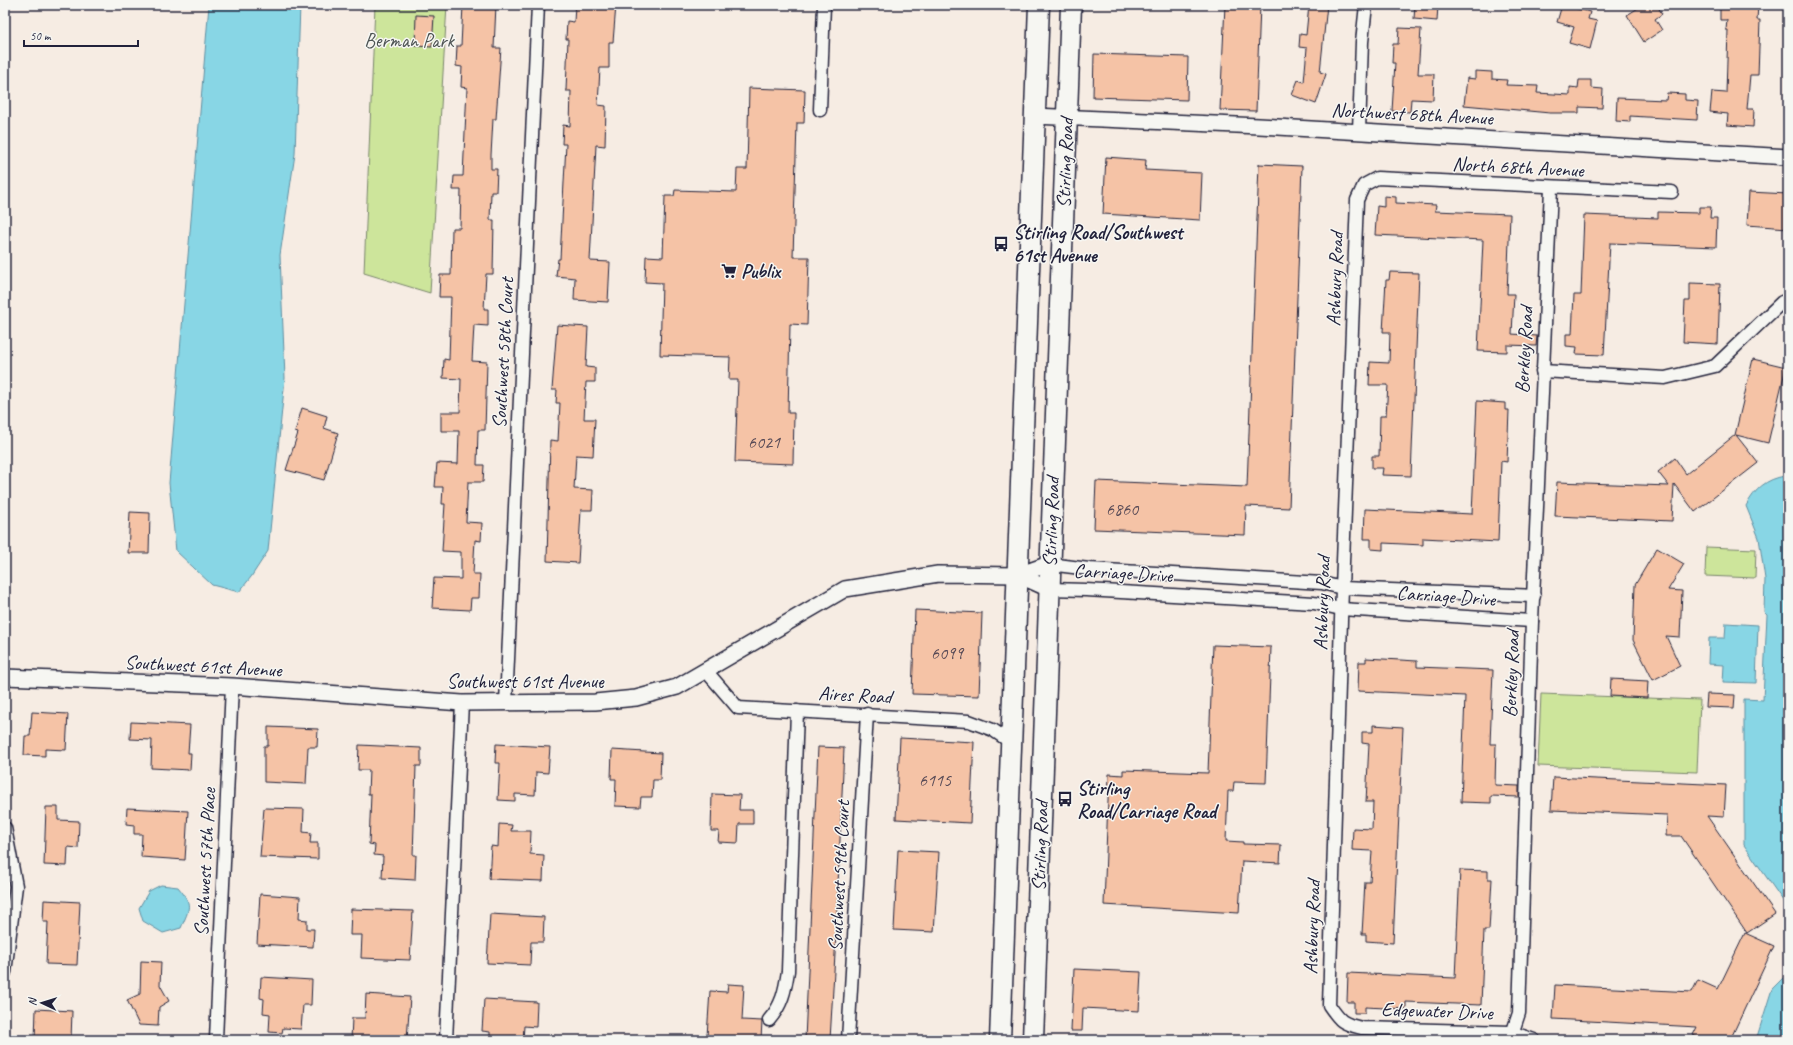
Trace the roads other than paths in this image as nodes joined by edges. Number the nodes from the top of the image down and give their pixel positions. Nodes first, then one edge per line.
1 (538, 5) edge
2 (824, 5) edge
3 (1039, 5) edge
4 (1071, 5) edge
5 (1366, 5) edge
6 (820, 110) dead end
7 (1034, 116) junction
8 (1066, 117) junction
9 (1359, 131) junction
10 (1788, 157) edge
11 (1364, 185) joint
12 (1551, 188) junction
13 (1672, 192) dead end
14 (1788, 300) edge
15 (1542, 372) junction
16 (1049, 564) junction
17 (1116, 570) junction
18 (1018, 575) junction
19 (1342, 588) junction
20 (1049, 590) junction
21 (1114, 592) junction
22 (1534, 596) junction
23 (1341, 608) junction
24 (1532, 621) junction
25 (707, 672) junction
26 (5, 678) edge
27 (232, 686) junction
28 (506, 702) junction
29 (462, 703) junction
30 (796, 711) junction
31 (867, 714) junction
32 (1012, 743) junction
33 (5, 828) edge
34 (5, 972) edge
35 (769, 1020) dead end
36 (1339, 1020) joint
37 (1511, 1036) edge
38 (216, 1039) edge
39 (446, 1040) edge
40 (848, 1040) edge
41 (1000, 1040) edge
42 (1032, 1040) edge
43 (1534, 1040) edge

1 - 28 street, Southwest 58th Court
2 - 6 street
3 - 7 main road, Stirling Road
4 - 8 main road, Stirling Road
5 - 9 street
7 - 8 street, Northwest 68th Avenue
7 - 18 main road, Stirling Road
8 - 9 street, Northwest 68th Avenue
8 - 16 main road, Stirling Road
9 - 10 street, Northwest 68th Avenue
11 - 12 street, North 68th Avenue
11 - 19 street, Ashbury Road
12 - 13 street, North 68th Avenue
12 - 15 street, Berkley Road
14 - 15 street
15 - 22 street, Berkley Road
16 - 17 street, Carriage Drive
16 - 18 street, Carriage Drive
16 - 20 main road, Stirling Road
17 - 19 street, Carriage Drive
17 - 21 street
18 - 20 street, Carriage Drive
18 - 25 street, Southwest 61st Avenue
18 - 32 main road, Stirling Road
19 - 22 street, Carriage Drive
19 - 23 street, Ashbury Road
20 - 21 street, Carriage Drive
20 - 42 main road, Stirling Road
21 - 23 street, Carriage Drive
22 - 24 street, Berkley Road
23 - 24 street, Carriage Drive
23 - 36 street, Ashbury Road
24 - 37 street, Berkley Road
25 - 28 street, Southwest 61st Avenue
25 - 30 street, Aires Road
26 - 27 street, Southwest 61st Avenue
27 - 29 street, Southwest 61st Avenue
27 - 38 street, Southwest 57th Place
28 - 29 street, Southwest 61st Avenue
29 - 39 street
30 - 31 street, Aires Road
30 - 35 street
31 - 32 street, Aires Road
31 - 40 street, Southwest 59th Court
32 - 41 main road, Stirling Road
33 - 34 street
36 - 37 street, Edgewater Drive
37 - 43 street, Edgewater Drive

